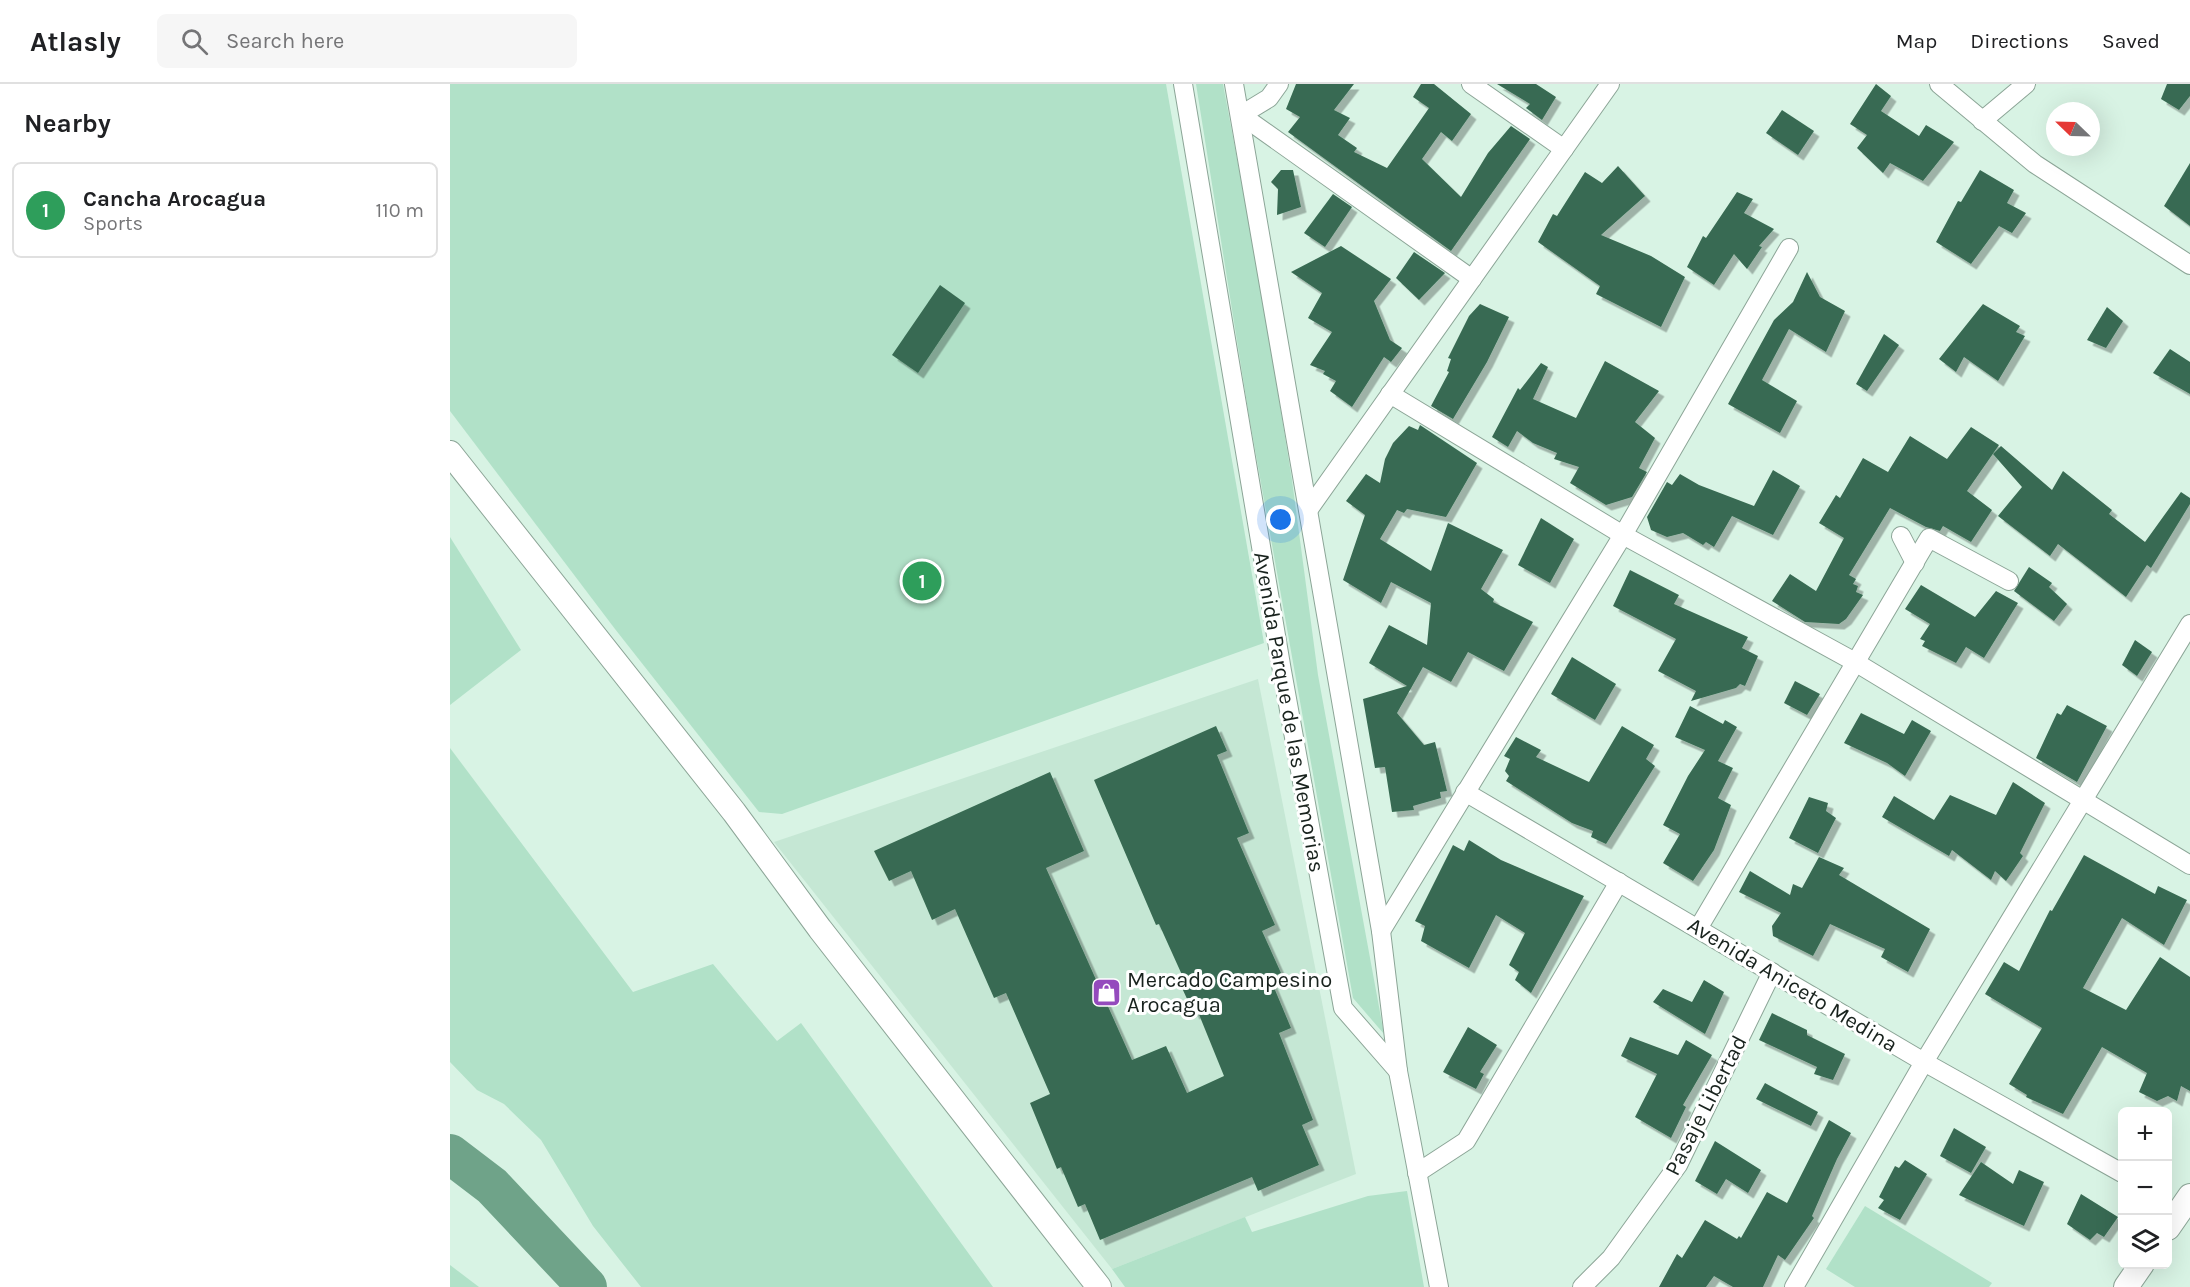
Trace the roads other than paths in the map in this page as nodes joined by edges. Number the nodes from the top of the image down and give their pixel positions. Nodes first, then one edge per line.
1 (1183, 84) edge
2 (1234, 84) edge
3 (1279, 84) edge
4 (1471, 84) edge
5 (1610, 84) edge
6 (1939, 84) edge
7 (2026, 84) edge
8 (1241, 116) junction
9 (1982, 122) junction
10 (1564, 149) junction
11 (1789, 248) dead end
12 (2190, 265) edge
13 (1472, 279) junction
14 (1390, 394) junction
15 (450, 453) edge
16 (1309, 509) junction
17 (1623, 535) junction
18 (1901, 536) dead end
19 (1915, 563) junction
20 (2009, 581) dead end
21 (2190, 624) edge
22 (1856, 662) junction
23 (1465, 792) junction
24 (2082, 802) junction
25 (2190, 865) edge
26 (1619, 882) junction
27 (1699, 927) junction
28 (1381, 931) junction
29 (1772, 972) junction
30 (1924, 1062) junction
31 (1398, 1071) junction
32 (2118, 1171) edge
33 (1417, 1173) junction
34 (2182, 1204) edge
35 (2172, 1221) edge
36 (2139, 1269) edge
37 (1099, 1287) edge
38 (1439, 1287) edge
39 (1582, 1287) edge
40 (1794, 1287) edge
41 (2126, 1287) edge

1 - 31 street, Avenida Parque de las Memorias
2 - 8 street
3 - 8 street
4 - 10 street
5 - 10 street
6 - 9 street
7 - 9 street
8 - 13 street
8 - 16 street
9 - 12 street
10 - 13 street
11 - 17 street
13 - 14 street
14 - 16 street
14 - 17 street
15 - 37 street
16 - 28 street
17 - 22 street
17 - 23 street
18 - 19 street
19 - 20 street
19 - 22 street
21 - 24 street
22 - 24 street
22 - 27 street
23 - 26 street, Avenida Aniceto Medina
23 - 28 street
24 - 25 street
24 - 30 street
26 - 27 street, Avenida Aniceto Medina
26 - 33 street
27 - 29 street, Avenida Aniceto Medina
28 - 31 street
29 - 30 street, Avenida Aniceto Medina
29 - 39 street, Pasaje Libertad
30 - 32 street, Avenida Aniceto Medina
30 - 40 street
31 - 33 street
33 - 38 street
34 - 35 street
36 - 41 street

